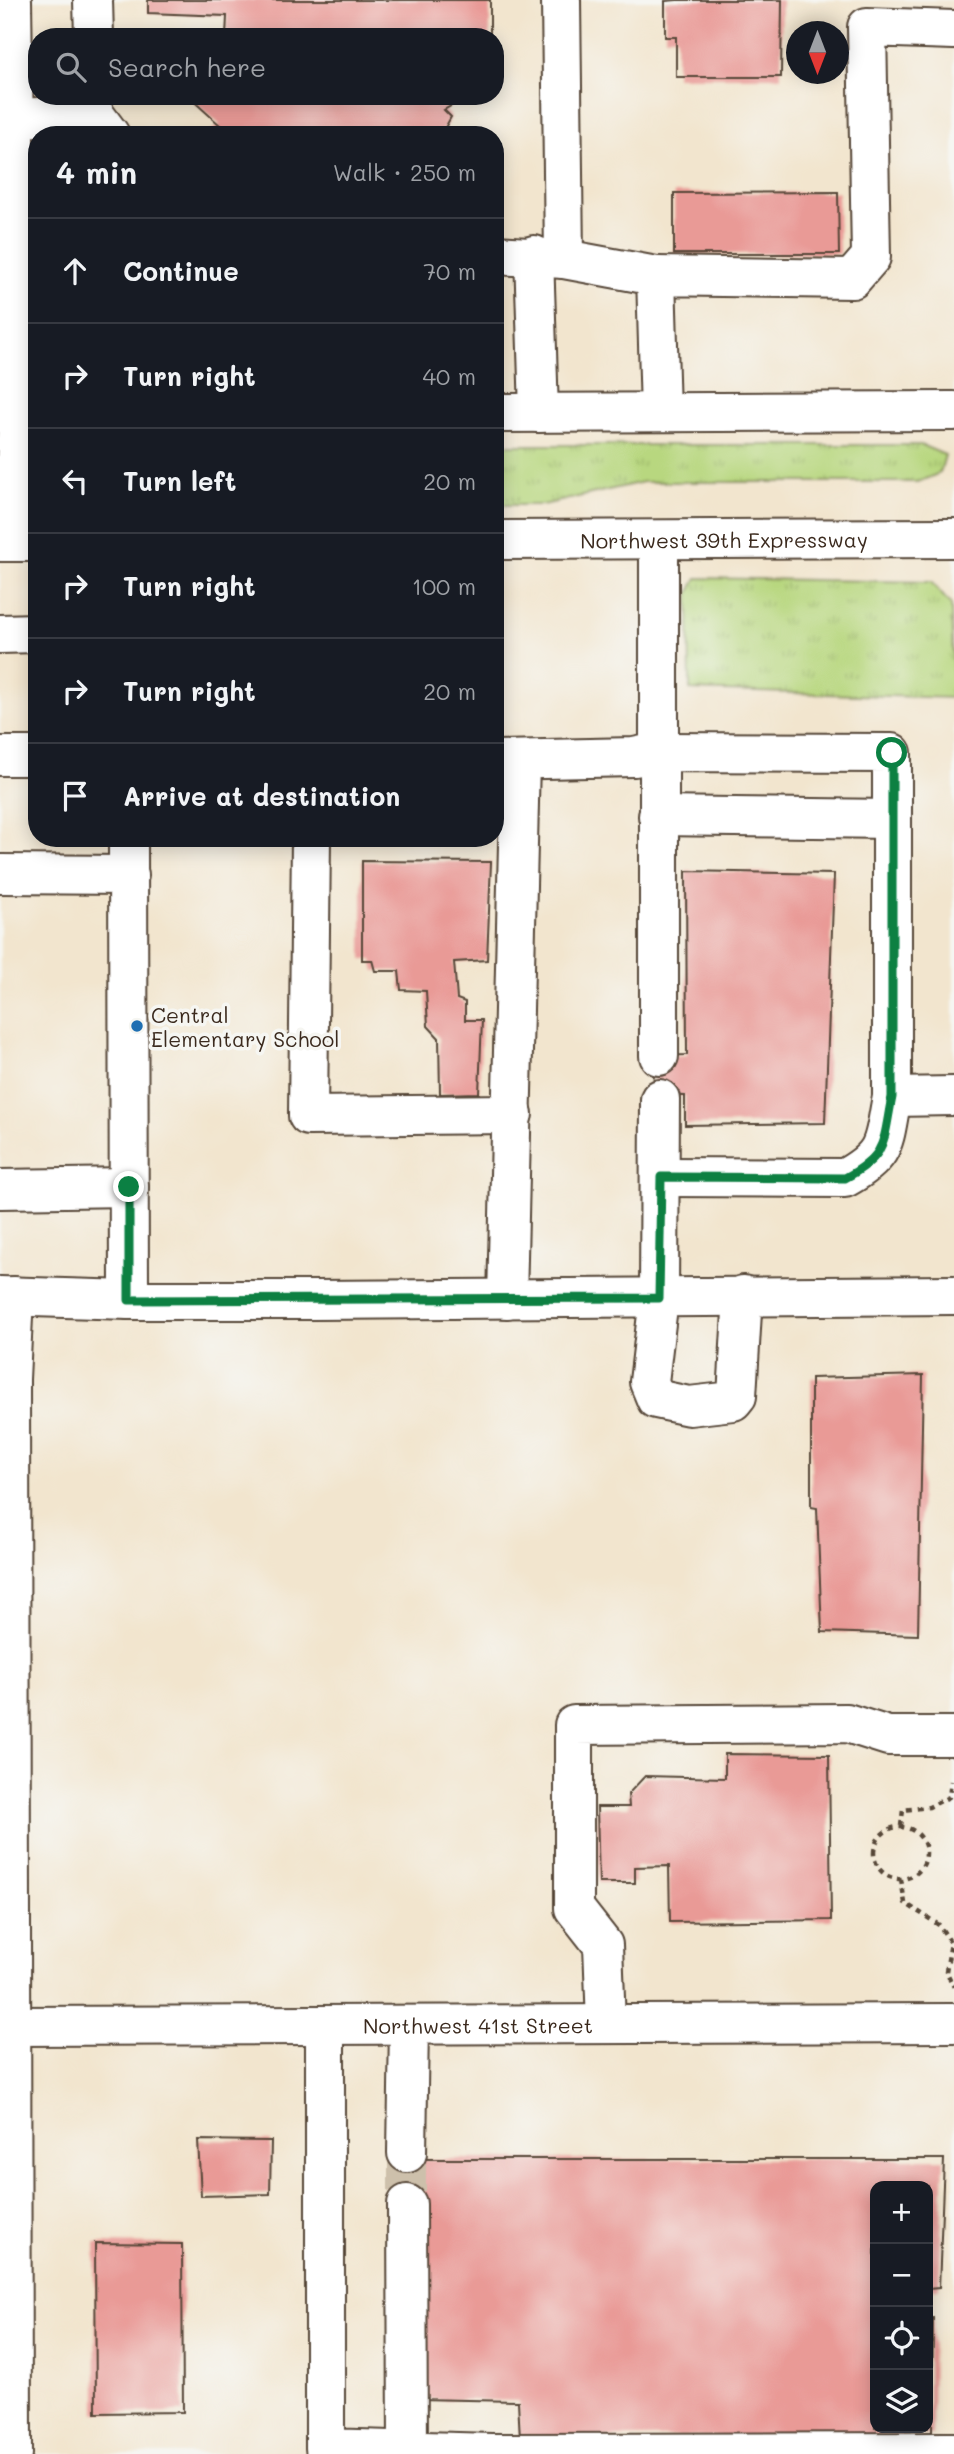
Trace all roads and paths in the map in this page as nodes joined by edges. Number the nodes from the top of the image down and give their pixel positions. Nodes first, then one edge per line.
1 (12, 0) edge
2 (93, 0) edge
3 (561, 0) edge
4 (867, 13) edge
5 (94, 28) edge
6 (954, 30) edge
7 (100, 115) edge
8 (13, 118) junction
9 (504, 255) edge
10 (549, 257) junction
11 (656, 276) junction
12 (954, 411) edge
13 (18, 412) edge
14 (504, 412) edge
15 (539, 412) junction
16 (660, 412) junction
17 (954, 538) edge
18 (504, 540) edge
19 (659, 540) junction
20 (17, 542) edge
21 (28, 633) edge
22 (0, 634) edge
23 (659, 752) junction
24 (0, 756) edge
25 (28, 756) edge
26 (508, 760) edge
27 (658, 816) junction
28 (892, 819) junction
29 (311, 847) edge
30 (129, 857) edge
31 (0, 874) edge
32 (659, 1056) dead end
33 (954, 1096) edge
34 (892, 1097) junction
35 (660, 1099) dead end
36 (513, 1114) junction
37 (661, 1177) junction
38 (129, 1187) junction
39 (0, 1189) edge
40 (743, 1295) junction
41 (954, 1295) edge
42 (7, 1296) edge
43 (507, 1298) junction
44 (659, 1298) junction
45 (129, 1300) junction
46 (954, 1736) edge
47 (951, 1781) dead end
48 (901, 1826) junction
49 (901, 1879) junction
50 (954, 1987) edge
51 (606, 2024) junction
52 (954, 2024) edge
53 (325, 2025) junction
54 (409, 2025) junction
55 (6, 2026) edge
56 (407, 2153) tunnel mouth
57 (407, 2204) tunnel mouth
58 (408, 2451) junction
59 (954, 2452) edge
60 (575, 2453) edge
61 (657, 2453) edge
62 (12, 2454) edge
63 (491, 2454) edge

1 - 8 main road
2 - 5 main road
3 - 10 main road
4 - 6 main road
4 - 11 main road
7 - 8 main road
8 - 13 main road
9 - 10 main road
10 - 11 main road
10 - 15 main road
11 - 16 main road
12 - 16 main road
13 - 20 main road
14 - 15 main road
15 - 16 main road
17 - 19 main road, Northwest 39th Expressway
18 - 19 main road, Northwest 39th Expressway
19 - 23 main road
21 - 22 main road
23 - 26 main road
23 - 27 main road
23 - 28 main road
24 - 25 main road
26 - 36 main road
27 - 28 main road
27 - 32 main road
28 - 34 main road
29 - 36 main road
30 - 31 main road
30 - 38 main road
33 - 34 main road
34 - 37 main road
35 - 37 main road
36 - 43 main road
37 - 44 main road
38 - 39 main road
38 - 45 main road
40 - 41 main road
40 - 44 main road
40 - 44 main road
42 - 45 main road
42 - 55 main road
43 - 44 main road
43 - 45 main road
46 - 51 main road
47 - 48 path
48 - 49 path
48 - 49 path
49 - 50 path
51 - 52 main road, Northwest 41st Street
51 - 54 main road, Northwest 41st Street
53 - 54 main road, Northwest 41st Street
53 - 55 main road, Northwest 41st Street
53 - 58 main road
54 - 56 main road
55 - 62 main road
57 - 58 main road
58 - 63 main road
59 - 61 main road
60 - 61 main road
60 - 63 main road

